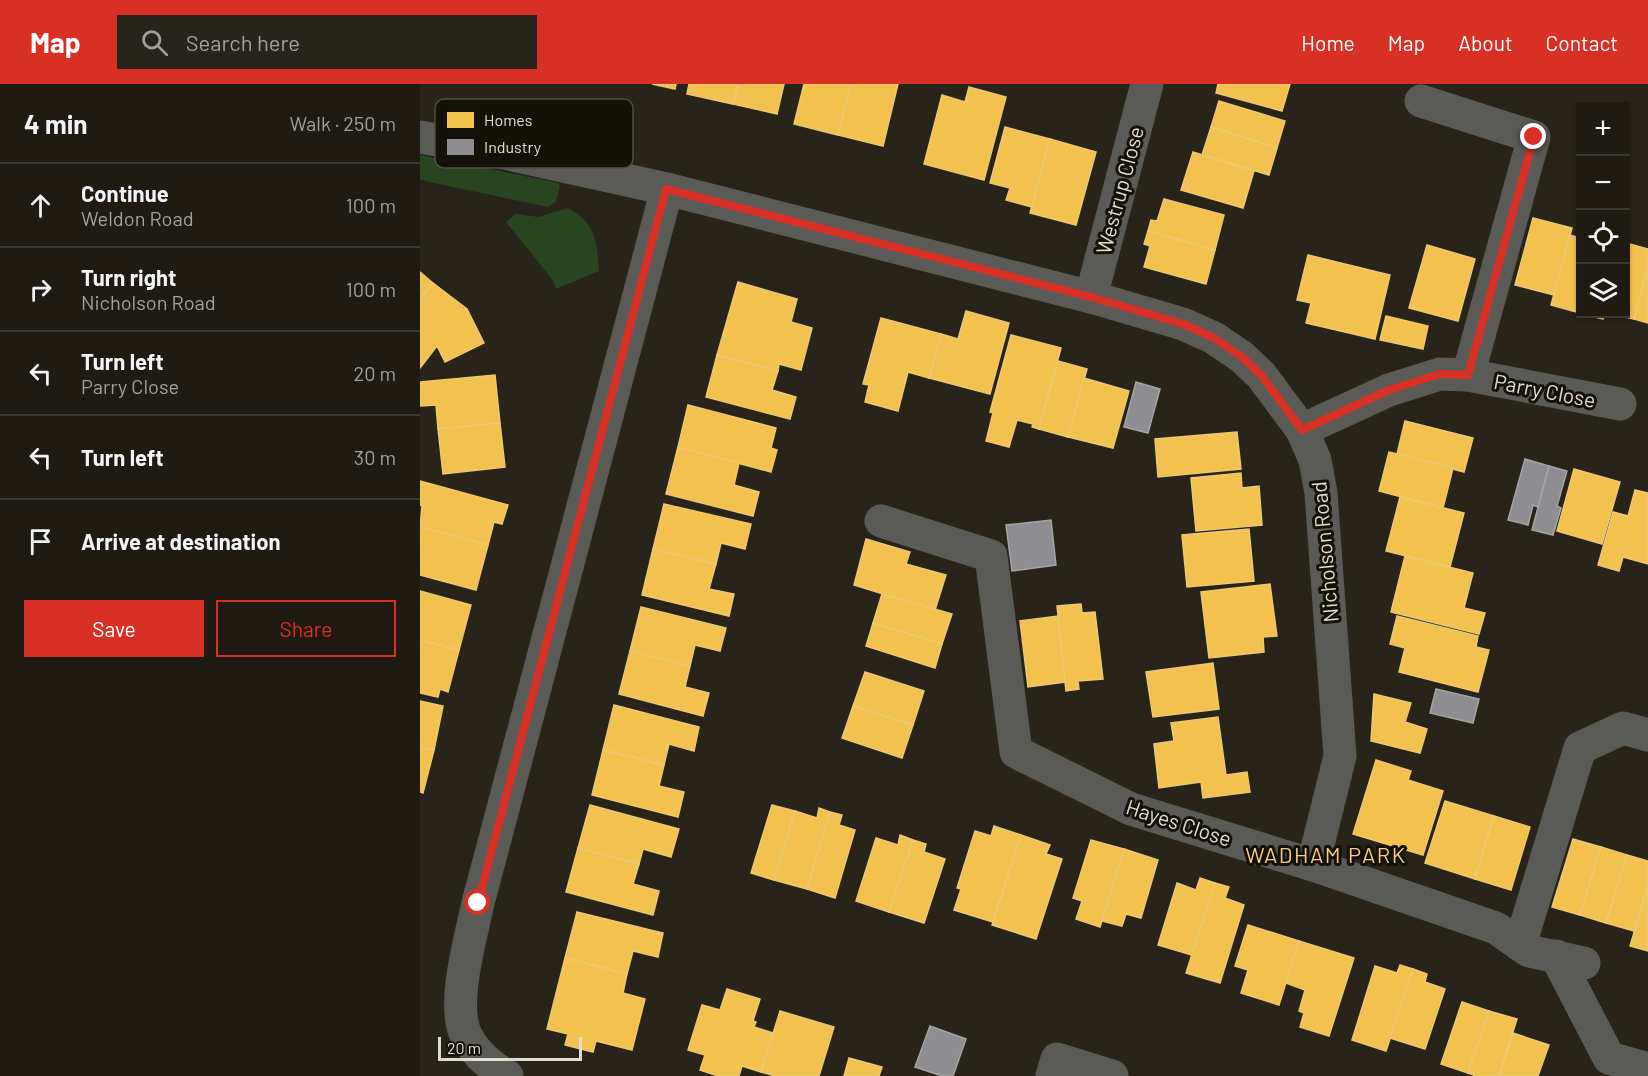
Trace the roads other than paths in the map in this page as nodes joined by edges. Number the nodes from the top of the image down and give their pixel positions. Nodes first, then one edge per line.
1 (1147, 84) edge
2 (1421, 101) dead end
3 (420, 137) edge
4 (435, 140) edge
5 (572, 168) edge
6 (666, 189) junction
7 (1091, 297) junction
8 (1468, 375) junction
9 (1620, 404) dead end
10 (1302, 430) junction
11 (881, 521) dead end
12 (1648, 735) edge
13 (1313, 865) junction
14 (1520, 945) junction
15 (1648, 1069) edge
16 (507, 1076) edge
17 (1052, 1076) edge
18 (1112, 1076) edge

1 - 7 street, Westrup Close
2 - 8 street
3 - 4 street, Nicholson Road
5 - 6 street, Nicholson Road
6 - 7 street, Nicholson Road
6 - 16 street
7 - 10 street, Nicholson Road
8 - 9 street, Parry Close
8 - 10 street, Parry Close
10 - 13 street, Nicholson Road
11 - 13 street, Hayes Close
12 - 14 street
13 - 14 street, Hayes Close
14 - 15 street, Hayes Close
17 - 18 street

